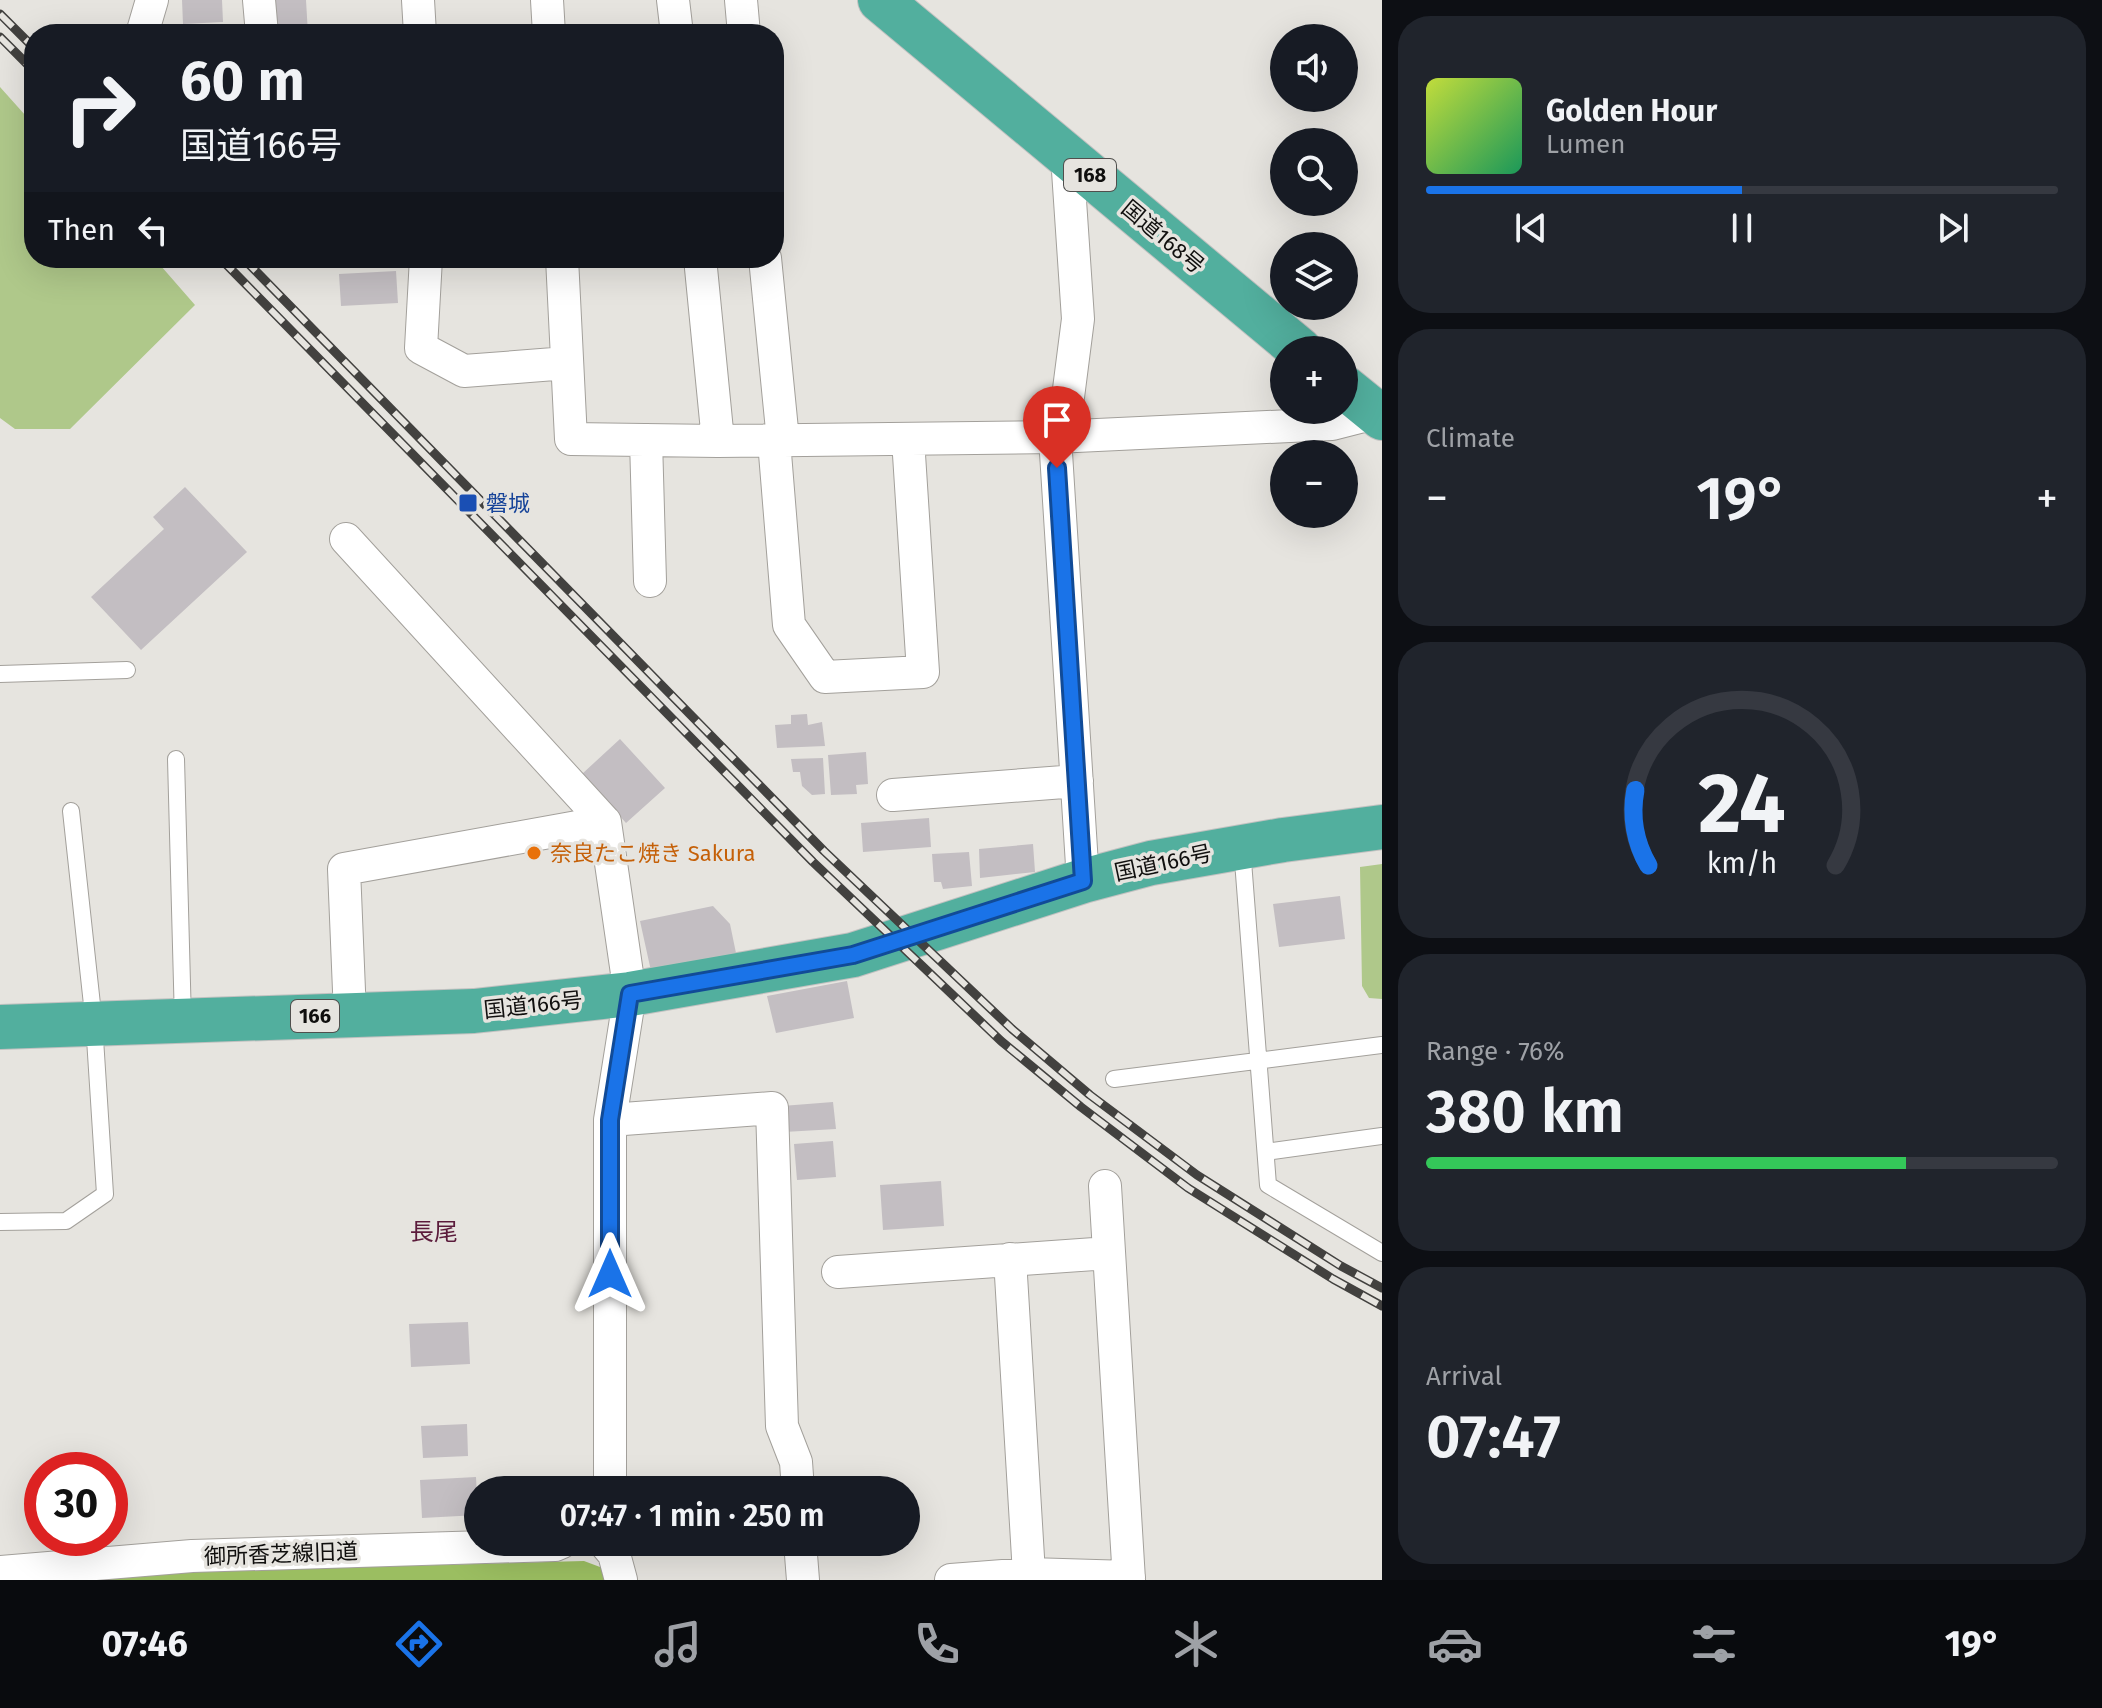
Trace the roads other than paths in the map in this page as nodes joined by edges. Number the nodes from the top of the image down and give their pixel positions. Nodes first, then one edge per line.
1 (152, 0) edge
2 (259, 0) edge
3 (418, 0) edge
4 (547, 0) edge
5 (673, 0) edge
6 (741, 0) edge
7 (880, 0) edge
8 (145, 24) edge
9 (261, 24) edge
10 (419, 24) edge
11 (548, 24) edge
12 (676, 24) edge
13 (743, 24) edge
14 (1067, 156) junction
15 (425, 268) edge
16 (562, 268) edge
17 (701, 268) edge
18 (766, 268) edge
19 (1283, 336) edge
20 (567, 363) junction
21 (1367, 406) edge
22 (1059, 436) junction
23 (908, 439) junction
24 (646, 440) junction
25 (778, 440) junction
26 (718, 441) junction
27 (346, 539) dead end
28 (650, 581) dead end
29 (127, 670) dead end
30 (0, 674) edge
31 (176, 759) dead end
32 (1077, 781) junction
33 (893, 795) dead end
34 (71, 811) dead end
35 (605, 822) junction
36 (1382, 827) edge
37 (1242, 847) junction
38 (1083, 881) junction
39 (630, 994) junction
40 (350, 1015) junction
41 (183, 1021) junction
42 (94, 1023) junction
43 (0, 1027) edge
44 (1382, 1045) edge
45 (1258, 1059) junction
46 (1114, 1079) dead end
47 (610, 1120) junction
48 (1382, 1136) edge
49 (1266, 1152) junction
50 (1105, 1186) dead end
51 (0, 1222) edge
52 (1109, 1253) junction
53 (1382, 1253) edge
54 (1010, 1259) junction
55 (838, 1272) dead end
56 (610, 1476) edge
57 (797, 1476) edge
58 (464, 1548) edge
59 (615, 1556) edge
60 (801, 1556) edge
61 (0, 1572) edge
62 (1029, 1574) junction
63 (1129, 1578) edge
64 (621, 1580) edge
65 (803, 1580) edge
66 (951, 1580) edge

1 - 8 street
2 - 9 street
3 - 10 street
4 - 11 street
5 - 12 street
6 - 13 street
7 - 14 highway, 国道168号 / 168
14 - 19 highway, 国道168号 / 168
14 - 22 street
15 - 20 street
16 - 20 street
17 - 26 street
18 - 25 street
20 - 24 street
21 - 22 street
22 - 23 street
22 - 32 street
23 - 25 street
23 - 25 street
24 - 26 street
24 - 28 street
25 - 26 street
27 - 35 street
29 - 30 lane
31 - 41 lane
32 - 33 street
32 - 38 street
34 - 42 lane
35 - 39 street
35 - 40 street
36 - 37 highway, 国道166号 / 166
37 - 38 highway, 国道166号 / 166
37 - 45 lane
38 - 39 highway, 国道166号 / 166
39 - 40 highway, 国道166号 / 166
39 - 47 street
40 - 41 highway, 国道166号 / 166
41 - 42 highway, 国道166号 / 166
42 - 43 highway, 国道166号 / 166
42 - 51 lane
44 - 45 lane
45 - 46 lane
45 - 49 lane
47 - 56 street
47 - 57 street
48 - 49 lane
49 - 53 lane
50 - 52 street
52 - 54 street
52 - 63 street
54 - 55 street
54 - 62 street
58 - 61 street, 御所香芝線旧道
59 - 64 street
60 - 65 street
62 - 63 street
62 - 66 street

